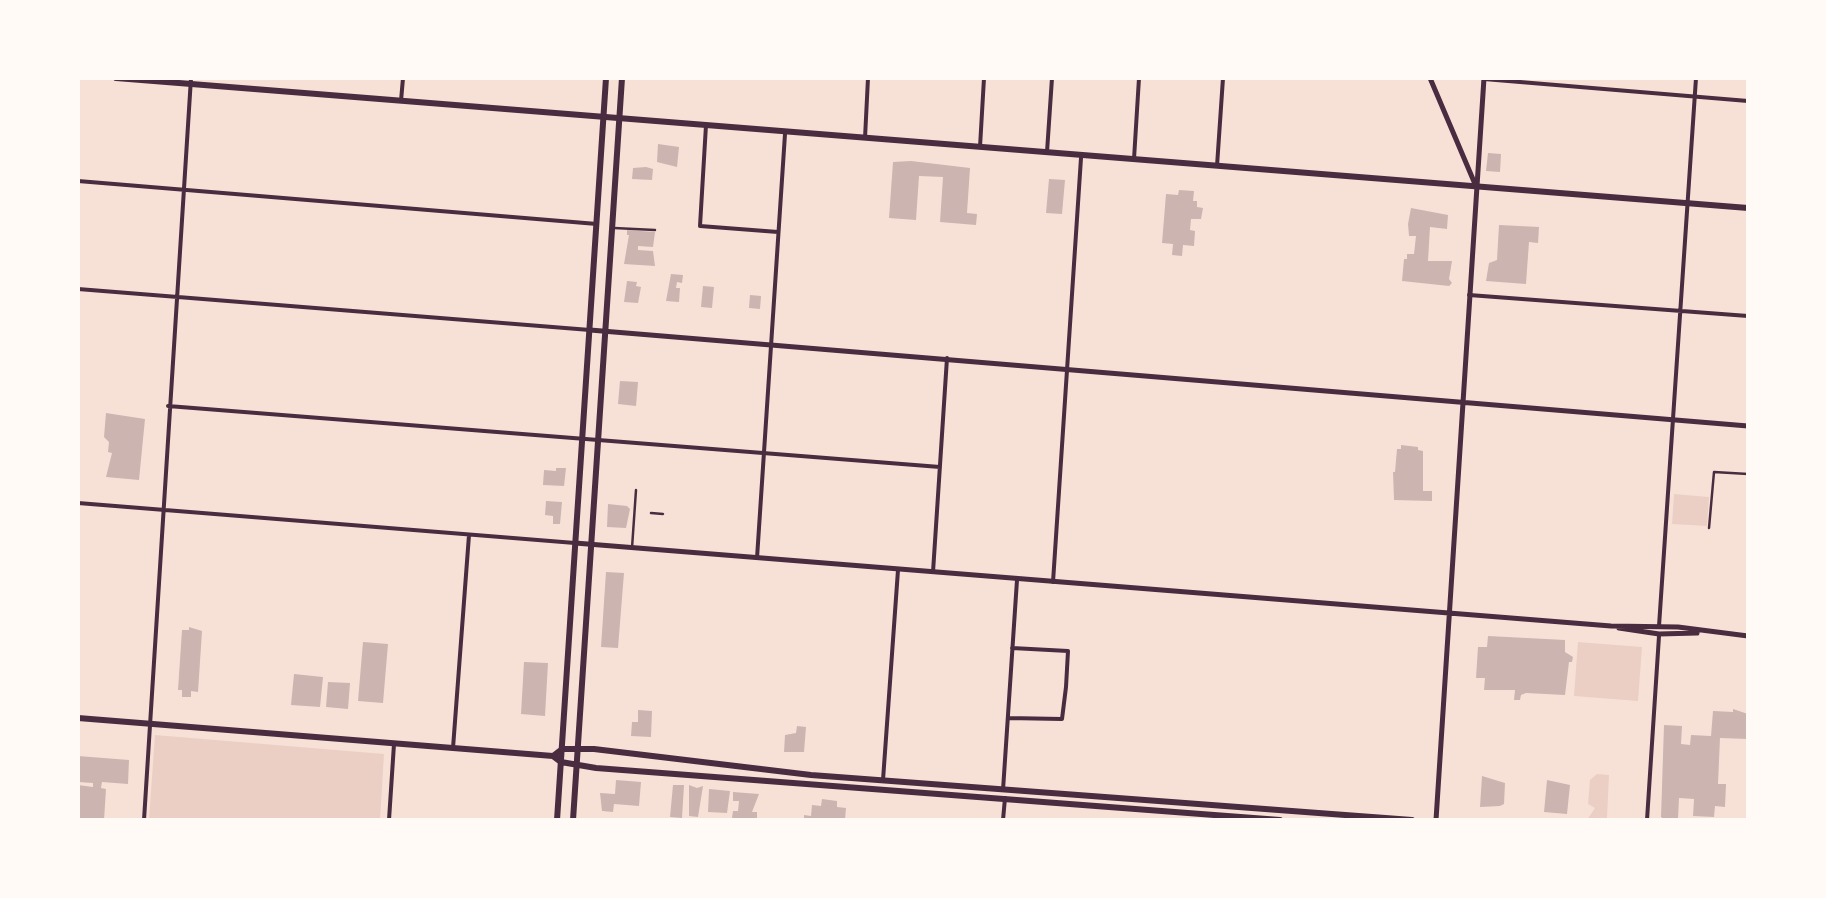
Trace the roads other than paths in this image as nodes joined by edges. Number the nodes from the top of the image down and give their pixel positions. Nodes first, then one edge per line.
1 (116, 78) edge
2 (402, 78) edge
3 (606, 78) edge
4 (622, 78) edge
5 (868, 78) edge
6 (984, 78) edge
7 (1052, 78) edge
8 (1139, 78) edge
9 (1224, 78) edge
10 (1430, 78) edge
11 (1484, 78) edge
12 (1696, 78) edge
13 (190, 80) edge
14 (1694, 96) junction
15 (1748, 100) edge
16 (401, 101) junction
17 (604, 118) junction
18 (619, 118) junction
19 (706, 125) junction
20 (785, 132) junction
21 (865, 138) junction
22 (980, 147) junction
23 (1047, 152) junction
24 (1082, 155) junction
25 (1134, 159) junction
26 (1217, 166) junction
27 (78, 182) edge
28 (1476, 187) junction
29 (183, 190) junction
30 (1688, 203) junction
31 (1748, 208) edge
32 (597, 224) junction
33 (612, 228) junction
34 (655, 230) dead end
35 (778, 232) junction
36 (78, 289) edge
37 (1469, 294) junction
38 (176, 296) junction
39 (1680, 311) junction
40 (1748, 316) edge
41 (590, 330) junction
42 (605, 332) junction
43 (770, 345) junction
44 (947, 358) junction
45 (1067, 368) junction
46 (1462, 402) junction
47 (168, 406) junction
48 (1673, 420) junction
49 (1748, 426) edge
50 (582, 440) junction
51 (598, 441) junction
52 (764, 454) junction
53 (940, 467) junction
54 (1748, 474) edge
55 (636, 490) dead end
56 (78, 503) edge
57 (163, 510) junction
58 (634, 512) junction
59 (642, 513) dead end
60 (652, 513) dead end
61 (663, 514) dead end
62 (1709, 528) dead end
63 (469, 535) junction
64 (575, 543) junction
65 (591, 544) junction
66 (632, 548) junction
67 (757, 558) junction
68 (898, 569) junction
69 (933, 572) junction
70 (1017, 579) junction
71 (1053, 582) junction
72 (1448, 613) junction
73 (1659, 630) junction
74 (1748, 636) edge
75 (1012, 648) junction
76 (78, 718) edge
77 (1008, 718) junction
78 (150, 724) junction
79 (394, 744) junction
80 (453, 748) junction
81 (578, 749) junction
82 (562, 750) junction
83 (553, 756) junction
84 (561, 762) junction
85 (576, 765) junction
86 (883, 780) junction
87 (1004, 794) junction
88 (1211, 818) edge
89 (144, 820) edge
90 (389, 820) edge
91 (557, 820) edge
92 (573, 820) edge
93 (1004, 820) edge
94 (1280, 820) edge
95 (1412, 820) edge
96 (1436, 820) edge
97 (1646, 820) edge

1 - 13 main road
2 - 16 street
3 - 17 main road
4 - 18 main road
5 - 21 street
6 - 22 street
7 - 23 street
8 - 25 street
9 - 26 street
10 - 28 street
11 - 14 street
11 - 28 street
12 - 14 street
13 - 16 main road
13 - 29 street
14 - 15 street
14 - 30 street
16 - 17 main road
17 - 18 main road
17 - 32 main road
18 - 19 main road
18 - 33 main road
19 - 20 main road
19 - 35 street
20 - 21 main road
20 - 35 street
21 - 22 main road
22 - 23 main road
23 - 24 main road
24 - 25 main road
24 - 45 street
25 - 26 main road
26 - 28 main road
27 - 29 street
28 - 30 main road
28 - 37 street
29 - 32 street
29 - 38 street
30 - 31 main road
30 - 39 street
32 - 41 main road
33 - 34 lane
33 - 42 main road
35 - 43 street
36 - 38 street
37 - 39 street
37 - 46 street
38 - 41 street
38 - 47 street
39 - 40 street
39 - 48 street
41 - 42 street
41 - 50 main road
42 - 43 street
42 - 51 main road
43 - 44 street
43 - 52 street
44 - 45 street
44 - 53 street
45 - 46 street
45 - 71 street
46 - 48 street
46 - 72 street
47 - 50 street
47 - 57 street
48 - 49 street
48 - 73 street
50 - 51 street
50 - 64 main road
51 - 52 street
51 - 65 main road
52 - 53 street
52 - 67 street
53 - 69 street
54 - 62 lane
55 - 58 lane
56 - 57 street
57 - 63 street
57 - 78 street
58 - 59 lane
58 - 66 lane
60 - 61 lane
63 - 64 street
63 - 80 street
64 - 65 street
64 - 82 main road
65 - 66 street
65 - 81 main road
66 - 67 street
67 - 68 street
68 - 69 street
68 - 86 street
69 - 70 street
70 - 71 street
70 - 75 street
71 - 72 street
72 - 73 street
72 - 96 street
73 - 74 street
73 - 97 street
75 - 77 street
75 - 77 street
76 - 78 main road
77 - 87 street
78 - 79 main road
78 - 89 street
79 - 80 main road
79 - 90 street
80 - 83 main road
81 - 82 main road
81 - 85 main road
81 - 86 main road
82 - 83 main road
82 - 84 main road
83 - 84 main road
84 - 85 main road
84 - 91 main road
85 - 87 main road
85 - 92 main road
86 - 87 main road
87 - 88 main road
87 - 93 street
87 - 95 main road
88 - 94 main road

